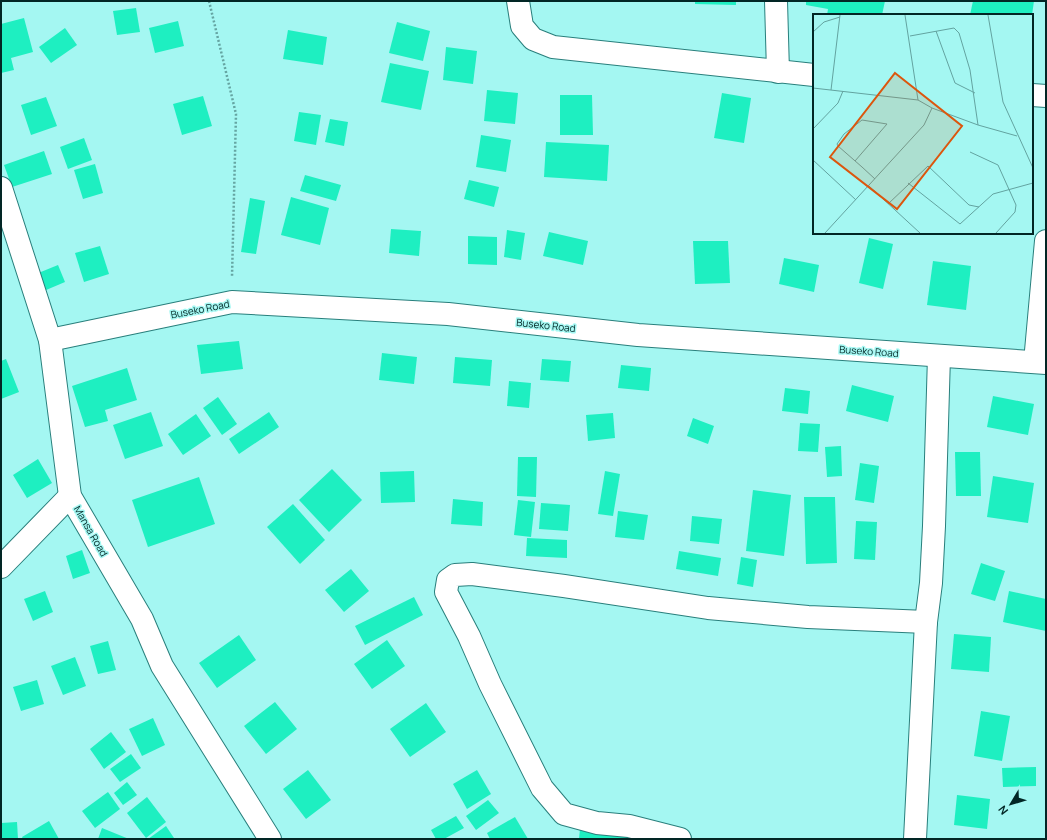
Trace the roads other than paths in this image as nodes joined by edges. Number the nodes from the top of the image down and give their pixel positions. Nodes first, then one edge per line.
1 (518, 1) edge
2 (776, 1) edge
3 (778, 72) junction
4 (813, 75) edge
5 (1033, 95) edge
6 (1046, 96) edge
7 (1, 188) edge
8 (1046, 241) edge
9 (50, 340) junction
10 (939, 356) junction
11 (1040, 363) edge
12 (70, 496) junction
13 (1, 567) edge
14 (926, 622) junction
15 (270, 839) edge
16 (680, 839) edge
17 (915, 839) edge

1 - 3 street
2 - 3 street
3 - 4 street
5 - 6 street
7 - 9 street, Mansa Road
8 - 11 street
9 - 10 street, Buseko Road
9 - 12 street, Mansa Road
10 - 11 street, Buseko Road
10 - 14 street
12 - 13 street
12 - 15 street, Mansa Road
14 - 16 street
14 - 17 street

